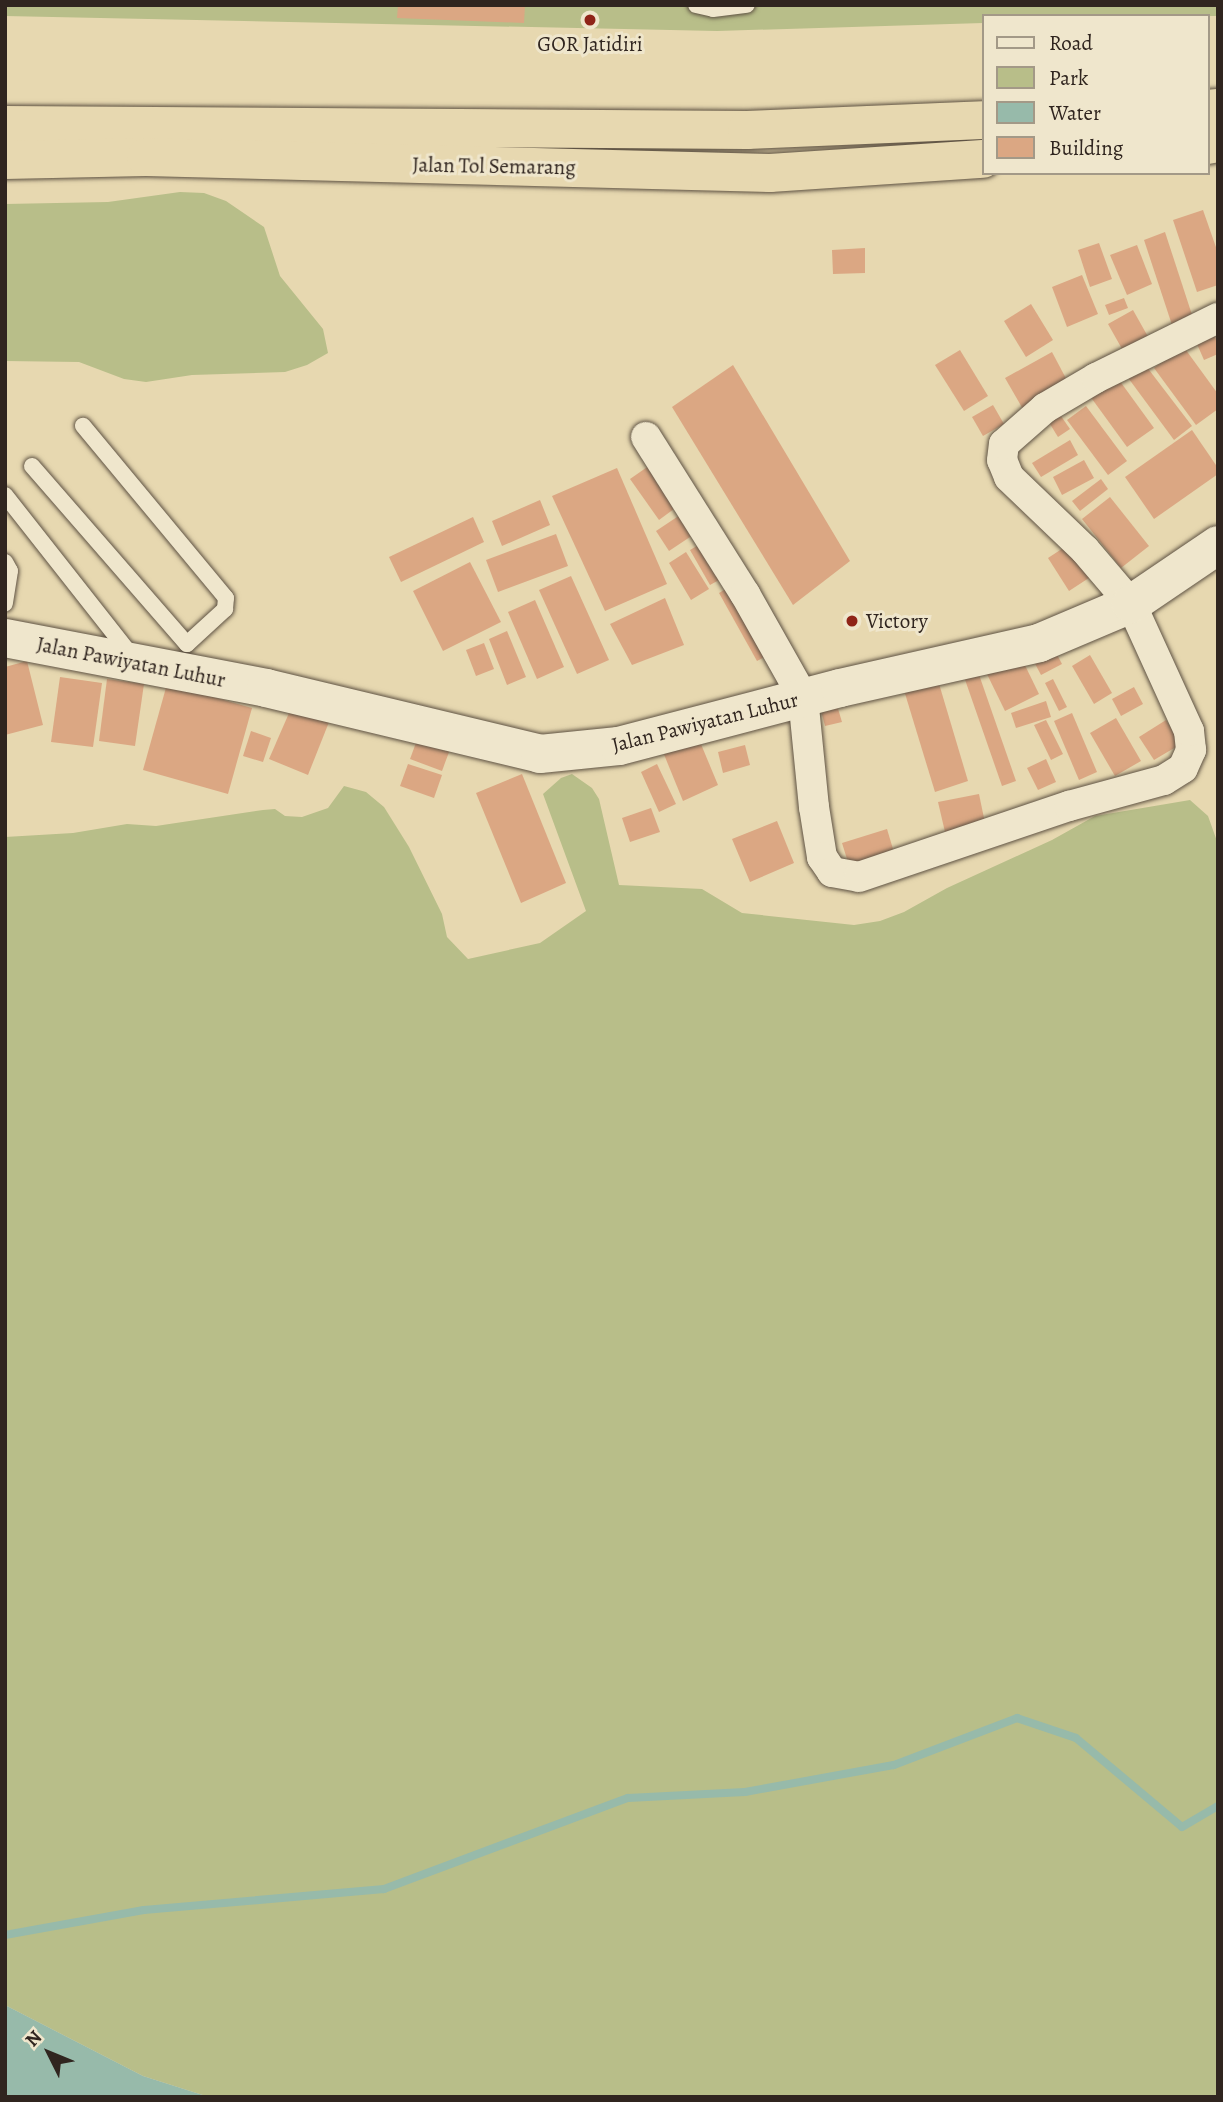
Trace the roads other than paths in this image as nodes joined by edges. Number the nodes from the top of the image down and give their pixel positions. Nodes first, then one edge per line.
1 (696, 5) edge
2 (747, 5) edge
3 (982, 120) edge
4 (5, 125) edge
5 (982, 159) edge
6 (5, 160) edge
7 (1218, 318) edge
8 (83, 426) dead end
9 (646, 437) dead end
10 (32, 466) dead end
11 (5, 495) edge
12 (1218, 545) edge
13 (5, 562) edge
14 (5, 604) edge
15 (1131, 604) junction
16 (5, 638) edge
17 (185, 658) junction
18 (137, 663) junction
19 (803, 697) junction

1 - 2 lane
3 - 4 highway, Jalan Tol Semarang
5 - 6 highway, Jalan Tol Semarang
7 - 15 street
8 - 17 lane
9 - 19 street
10 - 17 lane
11 - 18 lane
12 - 15 main road, Jalan Pawiyatan Luhur
13 - 14 lane
15 - 19 main road, Jalan Pawiyatan Luhur
15 - 19 street
16 - 18 main road, Jalan Pawiyatan Luhur
17 - 18 main road, Jalan Pawiyatan Luhur
17 - 19 main road, Jalan Pawiyatan Luhur

